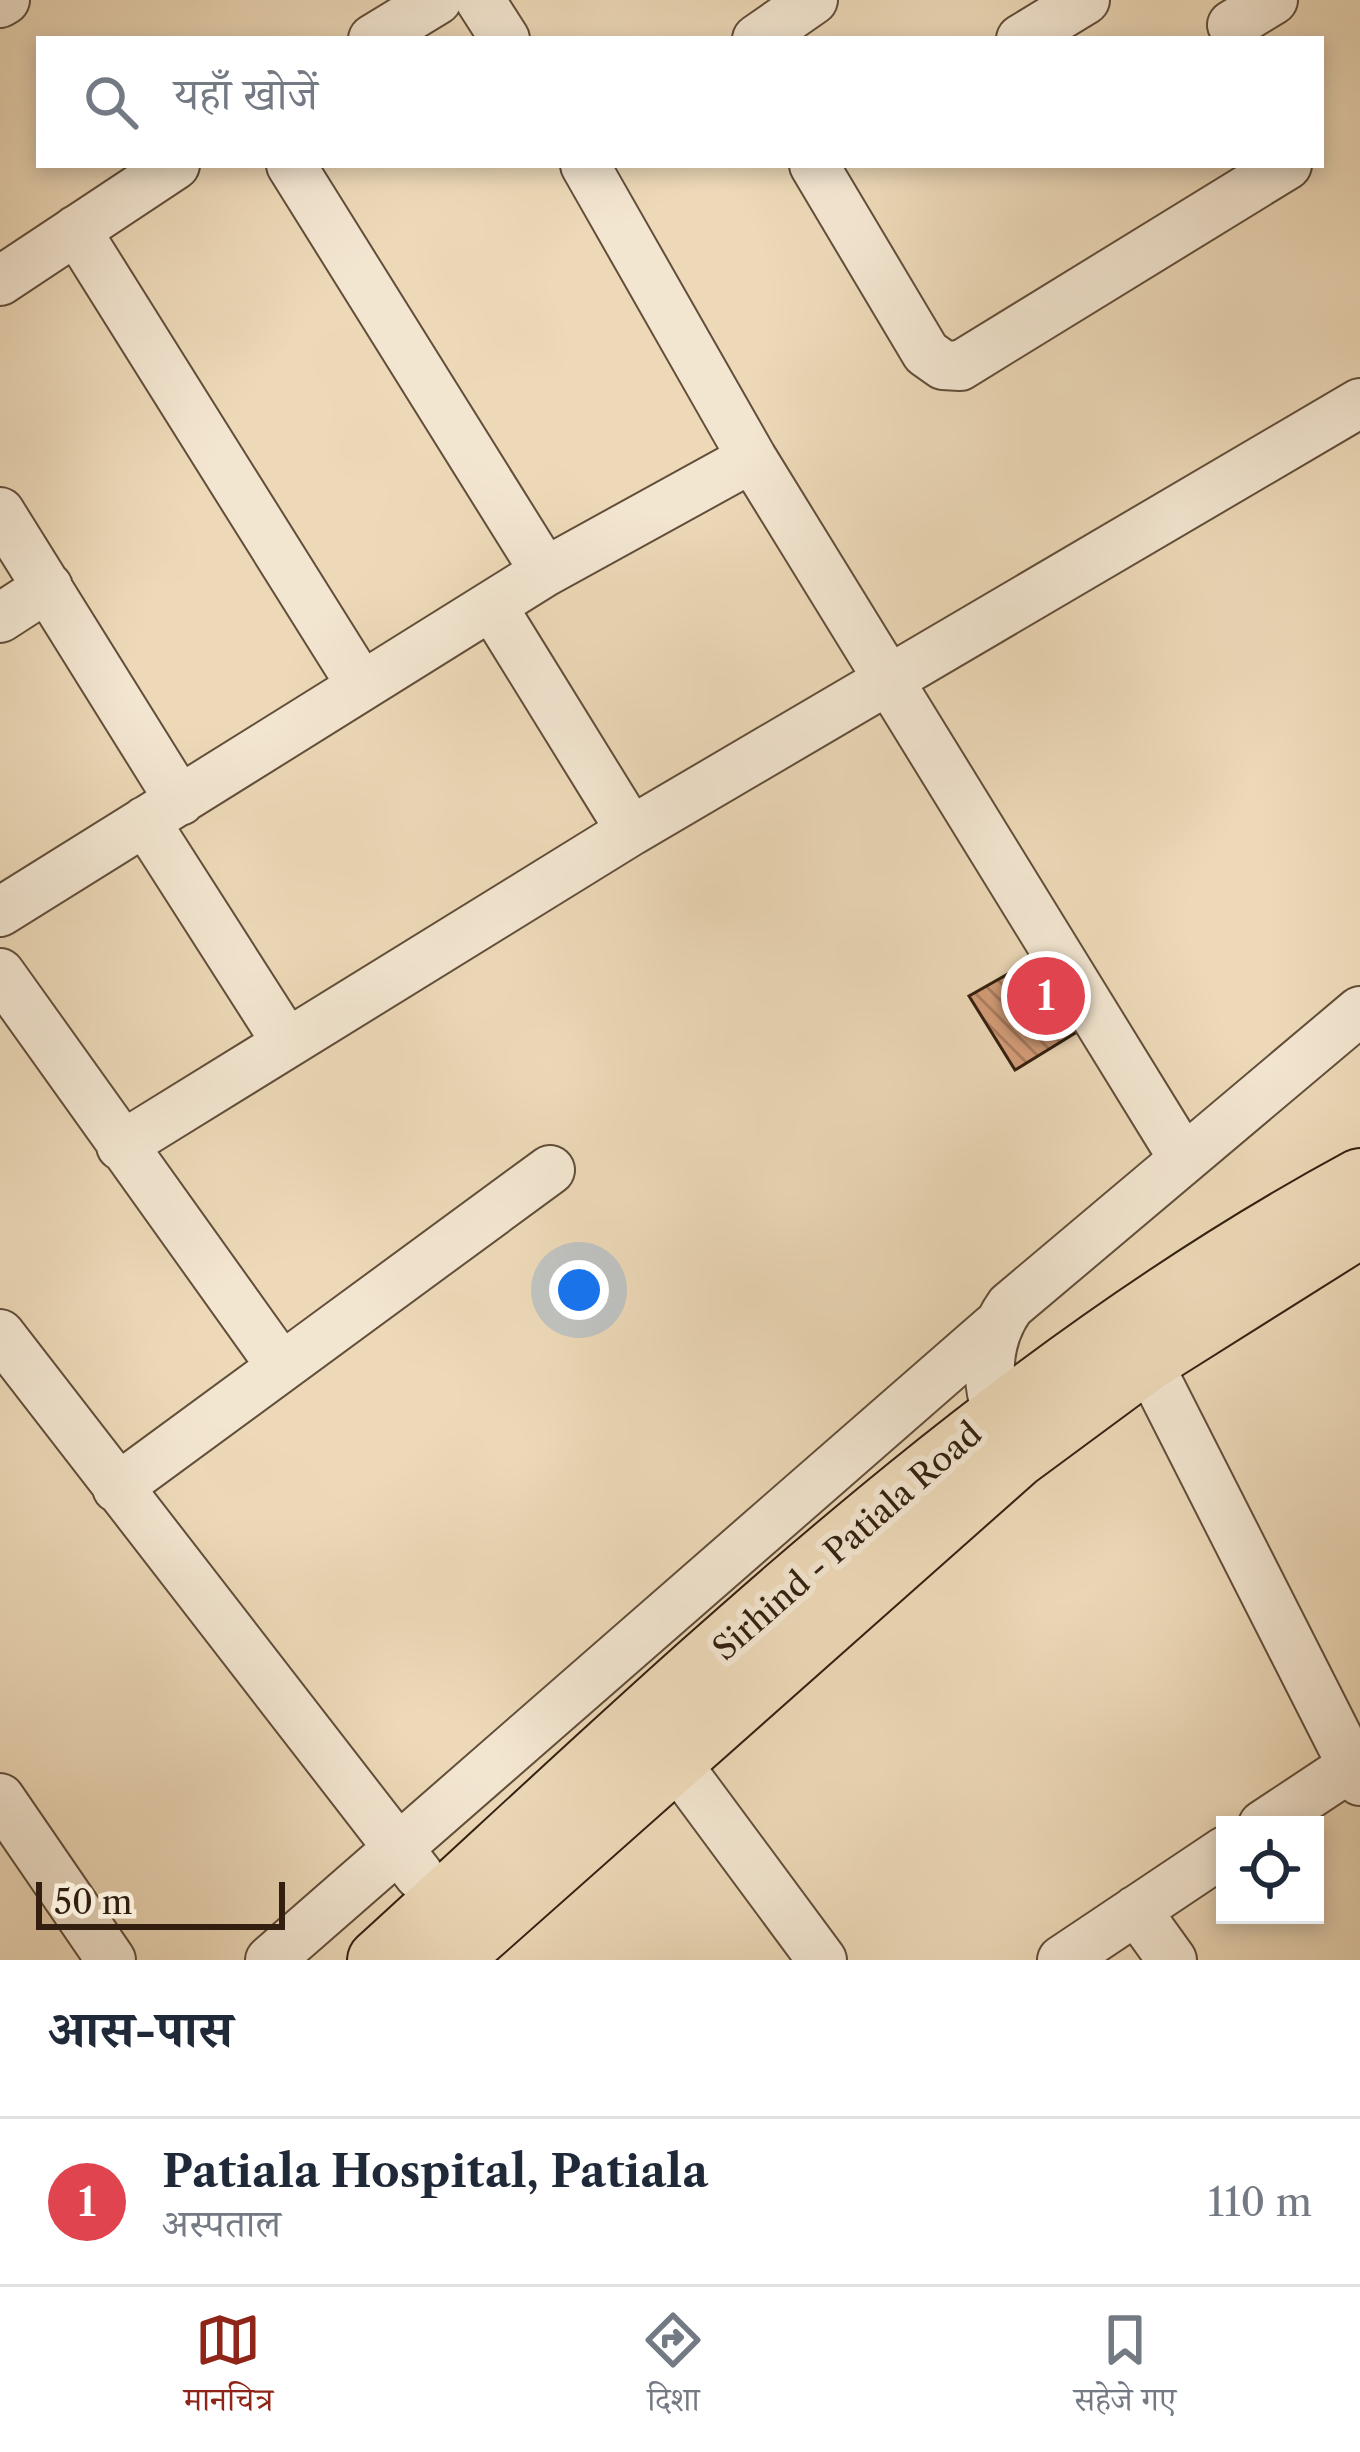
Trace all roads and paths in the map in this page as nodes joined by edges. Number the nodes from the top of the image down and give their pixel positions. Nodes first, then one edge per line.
1 (437, 0) edge
2 (481, 0) edge
3 (813, 0) edge
4 (1085, 0) edge
5 (1274, 0) edge
6 (1229, 21) edge
7 (379, 36) edge
8 (503, 36) edge
9 (761, 36) edge
10 (1026, 36) edge
11 (170, 168) edge
12 (293, 168) edge
13 (587, 168) edge
14 (816, 168) edge
15 (1282, 168) edge
16 (76, 230) junction
17 (0, 281) edge
18 (1360, 403) edge
19 (752, 458) junction
20 (0, 512) edge
21 (545, 572) junction
22 (48, 586) junction
23 (492, 606) junction
24 (0, 618) edge
25 (891, 680) junction
26 (361, 685) junction
27 (163, 811) junction
28 (632, 830) junction
29 (0, 912) edge
30 (0, 973) edge
31 (1360, 1011) edge
32 (285, 1040) junction
33 (121, 1146) junction
34 (1183, 1158) junction
35 (550, 1170) dead end
36 (1360, 1179) edge
37 (1360, 1227) edge
38 (995, 1327) junction
39 (0, 1334) edge
40 (1147, 1360) junction
41 (281, 1366) junction
42 (1005, 1436) junction
43 (116, 1487) junction
44 (674, 1760) junction
45 (1356, 1774) edge
46 (0, 1798) edge
47 (1280, 1816) edge
48 (399, 1848) junction
49 (1216, 1857) edge
50 (1136, 1910) junction
51 (445, 1932) edge
52 (111, 1960) edge
53 (270, 1960) edge
54 (378, 1960) edge
55 (822, 1960) edge
56 (1062, 1960) edge
57 (1172, 1960) edge

1 - 7 street
2 - 8 street
3 - 9 street
4 - 10 street
5 - 6 street
11 - 16 street
12 - 21 street
13 - 19 street
14 - 15 street
16 - 17 street
16 - 26 street
18 - 25 street
19 - 21 street
19 - 25 street
20 - 22 street
21 - 23 street
22 - 24 street
22 - 27 street
23 - 26 street
23 - 28 street
25 - 28 street
25 - 34 street
26 - 27 street
27 - 29 street
27 - 32 street
28 - 32 street
30 - 33 street
31 - 34 street
32 - 33 street
33 - 41 street
34 - 38 street
35 - 41 street
36 - 42 main road, Sirhind - Patiala Road
37 - 40 main road
38 - 42 street
38 - 48 street
39 - 43 street
40 - 42 main road
40 - 45 street
41 - 43 street
42 - 44 main road
42 - 51 main road, Sirhind - Patiala Road
43 - 48 street
44 - 51 main road
44 - 55 street
45 - 47 street
46 - 52 street
48 - 51 street
48 - 53 street
49 - 50 street
50 - 56 street
50 - 57 street
51 - 54 main road, Sirhind - Patiala Road

